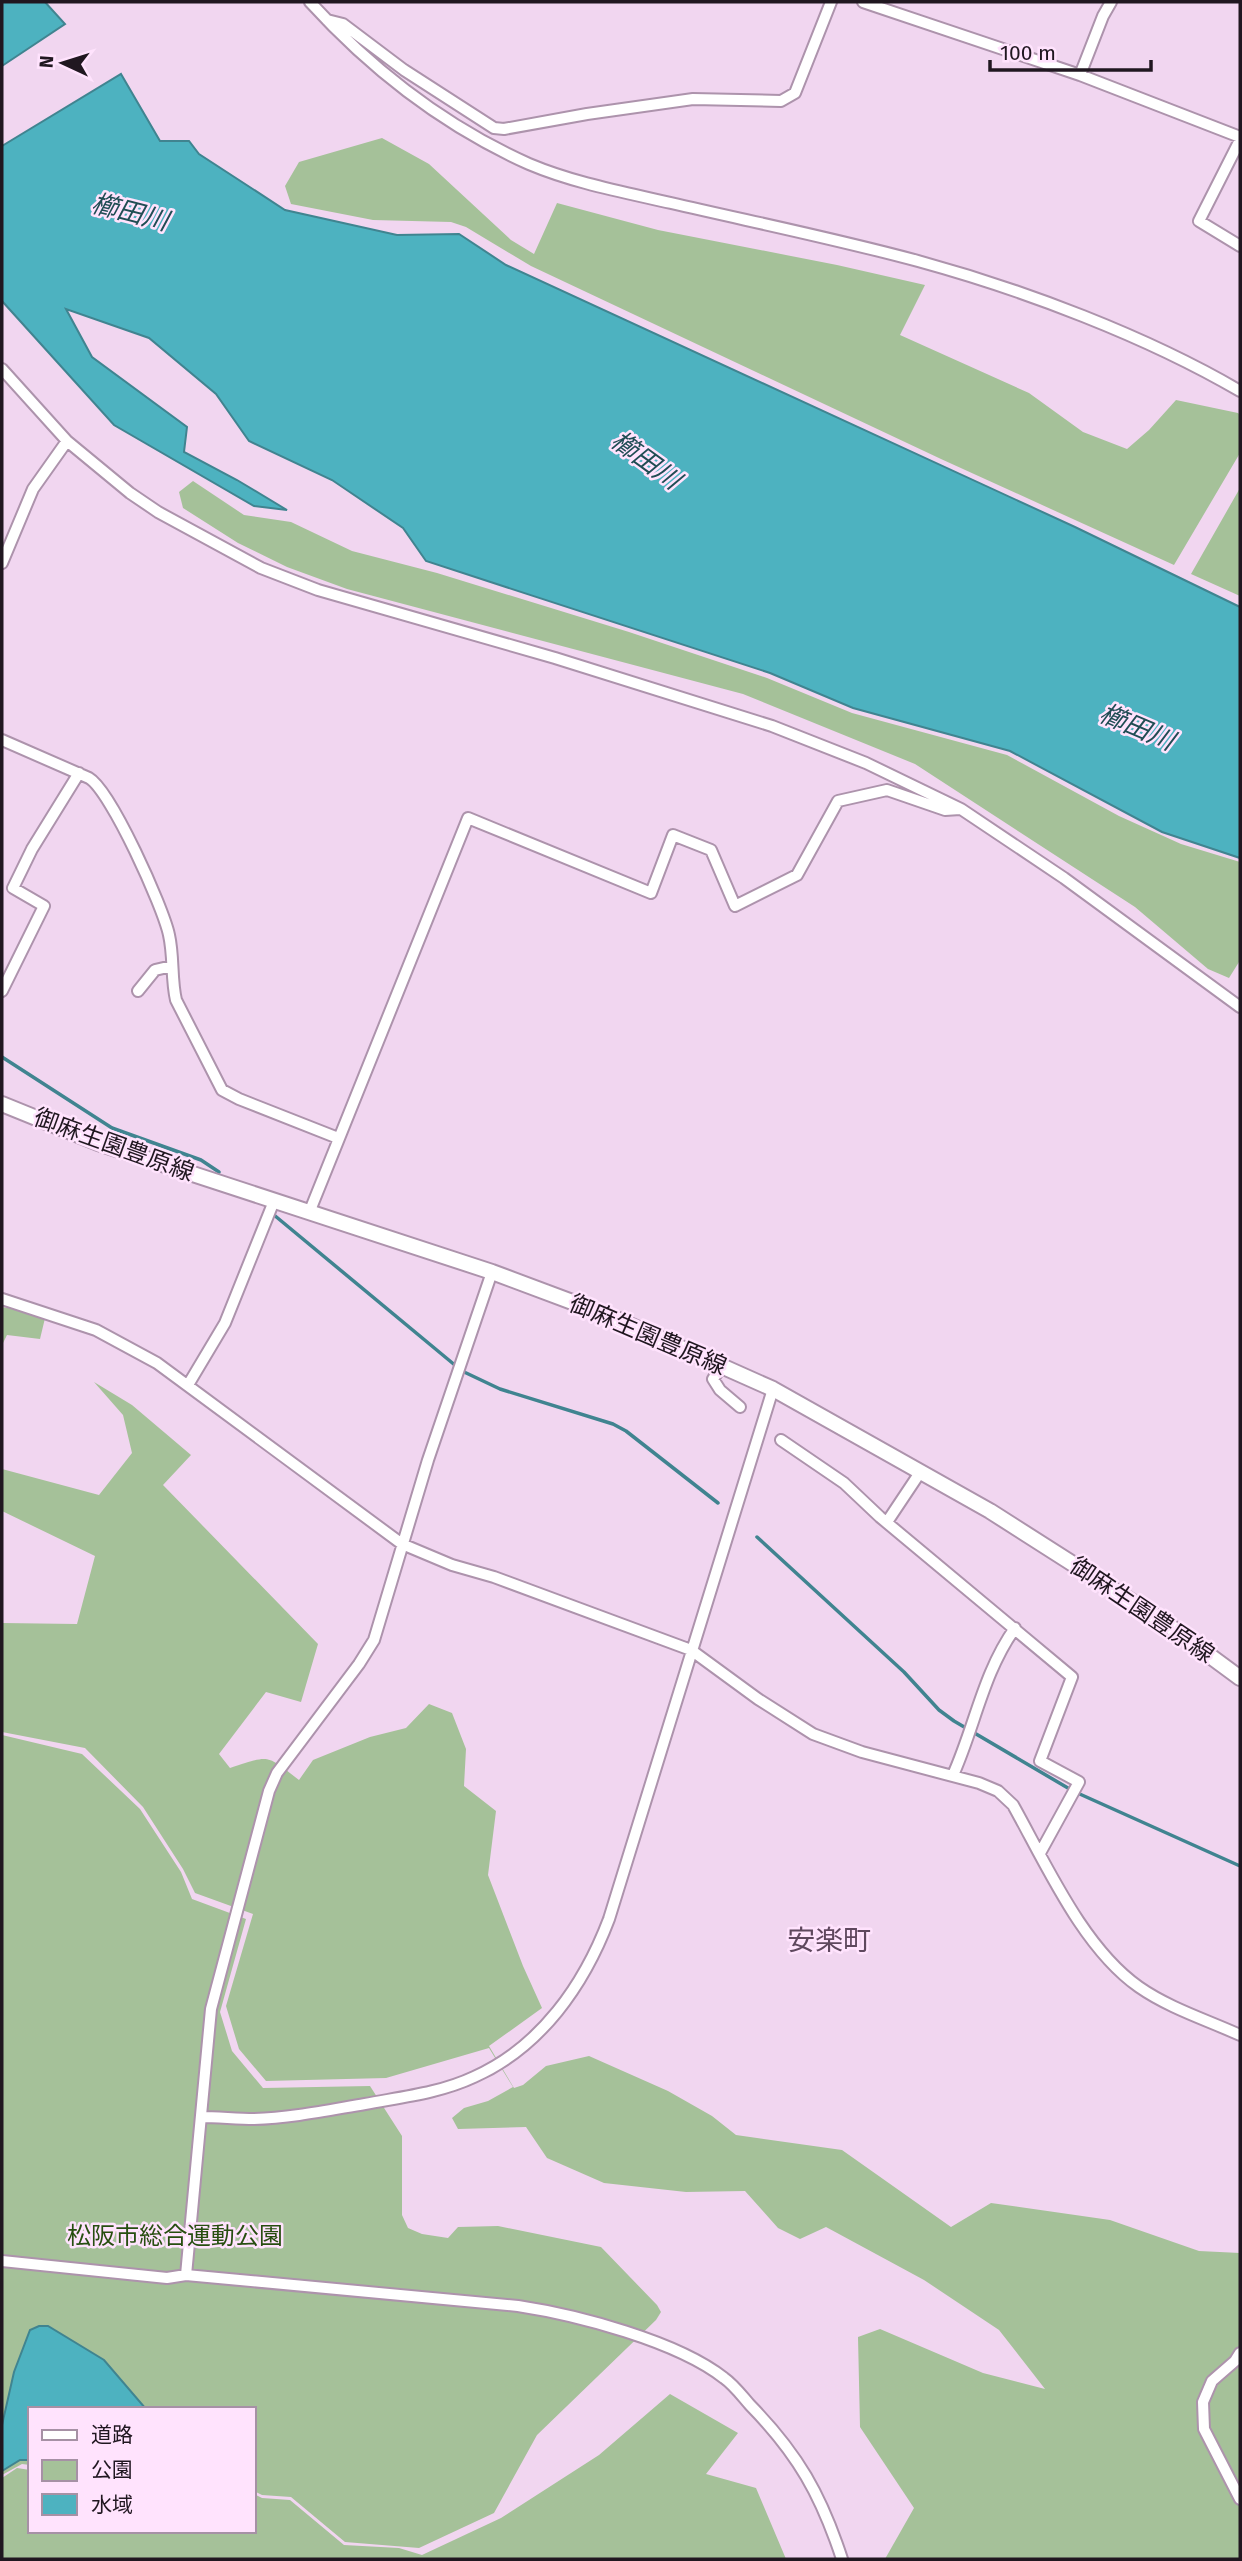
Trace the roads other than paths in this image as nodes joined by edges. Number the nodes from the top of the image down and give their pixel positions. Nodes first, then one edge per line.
1 (310, 2) edge
2 (831, 2) edge
3 (863, 2) edge
4 (1111, 2) edge
5 (327, 20) junction
6 (1080, 75) junction
7 (1240, 139) edge
8 (1240, 246) edge
9 (2, 369) edge
10 (1240, 391) edge
11 (67, 441) junction
12 (2, 564) edge
13 (2, 740) edge
14 (79, 774) junction
15 (961, 809) junction
16 (172, 966) junction
17 (2, 991) edge
18 (138, 991) dead end
19 (1240, 1007) edge
20 (2, 1104) edge
21 (338, 1139) junction
22 (274, 1201) junction
23 (309, 1213) junction
24 (492, 1272) junction
25 (2, 1299) edge
26 (722, 1366) junction
27 (188, 1385) junction
28 (773, 1390) junction
29 (740, 1407) dead end
30 (780, 1440) dead end
31 (921, 1471) junction
32 (887, 1522) junction
33 (402, 1544) junction
34 (1015, 1628) junction
35 (691, 1650) junction
36 (1240, 1678) edge
37 (953, 1775) junction
38 (1040, 1853) junction
39 (1240, 2035) edge
40 (201, 2117) junction
41 (2, 2261) edge
42 (186, 2275) junction
43 (1240, 2353) edge
44 (1240, 2499) edge
45 (842, 2559) edge

1 - 5 street
2 - 5 street
3 - 6 street
4 - 6 street
5 - 10 street
6 - 7 street
7 - 8 street
9 - 11 street
11 - 12 street
11 - 15 street
13 - 14 street
14 - 16 street
14 - 17 street
15 - 19 street
15 - 21 street
16 - 18 street
16 - 21 street
20 - 22 main road, 御麻生園豊原線
21 - 23 street
22 - 23 main road, 御麻生園豊原線
22 - 27 street
23 - 24 main road, 御麻生園豊原線
24 - 26 main road, 御麻生園豊原線
24 - 33 street
25 - 27 street
26 - 28 main road, 御麻生園豊原線
26 - 29 street
27 - 33 street
28 - 31 main road, 御麻生園豊原線
28 - 35 street
30 - 32 street
31 - 32 street
31 - 36 main road, 御麻生園豊原線
32 - 34 street
33 - 35 street
33 - 40 street
34 - 37 street
34 - 38 street
35 - 37 street
35 - 40 street
37 - 38 street
38 - 39 street
40 - 42 street
41 - 42 street
42 - 45 street
43 - 44 street

